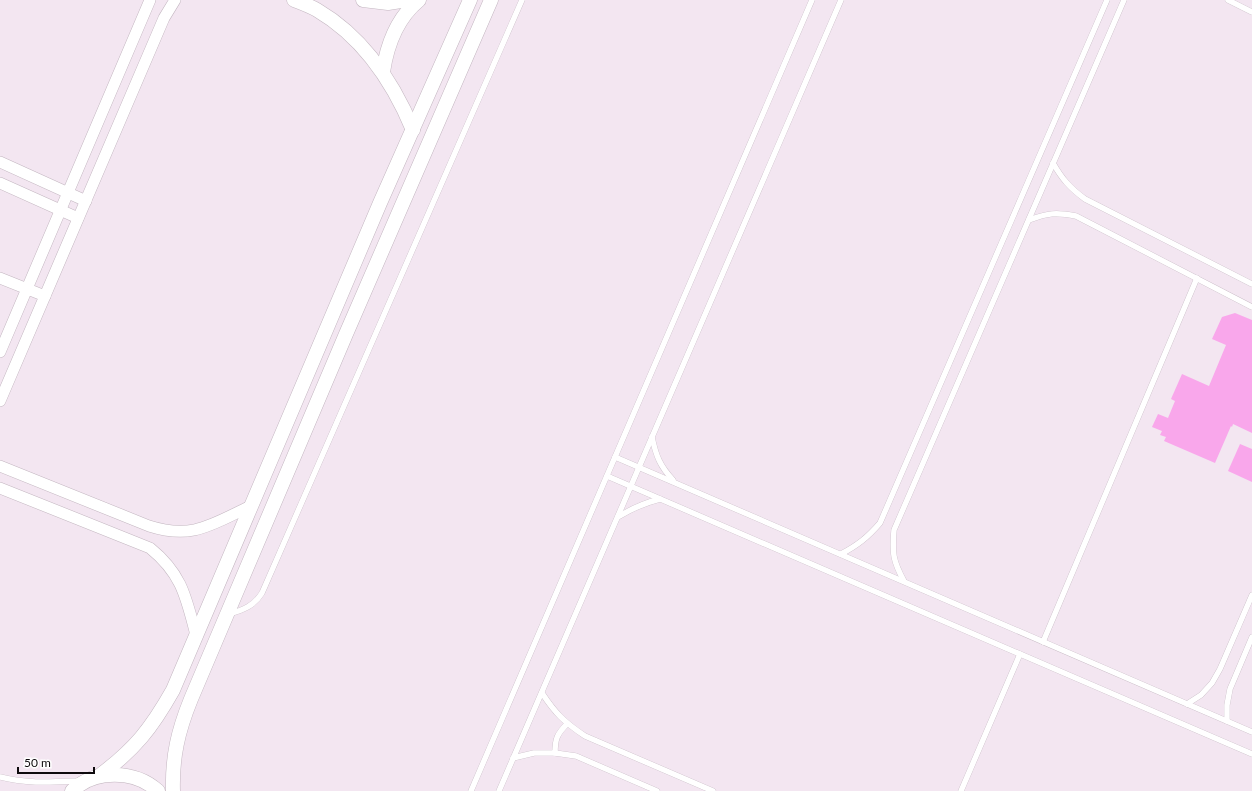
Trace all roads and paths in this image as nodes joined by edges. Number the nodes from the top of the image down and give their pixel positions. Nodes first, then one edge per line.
1 (150, 0) edge
2 (175, 0) edge
3 (294, 0) edge
4 (363, 0) edge
5 (407, 0) edge
6 (419, 0) edge
7 (470, 0) edge
8 (491, 0) edge
9 (522, 0) edge
10 (812, 0) edge
11 (840, 0) edge
12 (1107, 0) edge
13 (1124, 0) edge
14 (1228, 0) edge
15 (1252, 12) edge
16 (383, 72) junction
17 (413, 130) junction
18 (88, 147) junction
19 (105, 155) junction
20 (0, 162) edge
21 (1053, 163) junction
22 (0, 183) edge
23 (68, 193) junction
24 (86, 201) junction
25 (60, 210) junction
26 (78, 218) junction
27 (1029, 220) junction
28 (0, 278) edge
29 (1197, 278) junction
30 (1252, 284) edge
31 (27, 289) junction
32 (45, 296) junction
33 (1252, 307) edge
34 (328, 326) junction
35 (346, 334) junction
36 (0, 352) edge
37 (0, 401) edge
38 (652, 437) junction
39 (615, 457) junction
40 (0, 466) edge
41 (639, 467) junction
42 (607, 476) junction
43 (674, 482) junction
44 (631, 486) junction
45 (0, 488) edge
46 (660, 499) junction
47 (251, 506) junction
48 (617, 518) junction
49 (841, 554) junction
50 (904, 581) junction
51 (1252, 595) edge
52 (226, 615) junction
53 (196, 635) junction
54 (1252, 637) edge
55 (1043, 642) junction
56 (1020, 654) junction
57 (173, 690) junction
58 (542, 693) junction
59 (191, 699) junction
60 (1187, 704) junction
61 (1227, 721) junction
62 (567, 724) junction
63 (1252, 732) edge
64 (555, 753) junction
65 (1252, 754) edge
66 (514, 758) junction
67 (0, 777) edge
68 (93, 779) junction
69 (72, 791) edge
70 (158, 791) edge
71 (173, 791) edge
72 (471, 791) edge
73 (499, 791) edge
74 (657, 791) edge
75 (713, 791) edge
76 (961, 791) edge

1 - 18 street
2 - 19 street
3 - 16 street
4 - 5 street
6 - 16 street
7 - 17 street
8 - 35 street
9 - 52 lane
10 - 39 lane
11 - 38 lane
12 - 49 lane
13 - 21 lane
14 - 15 lane
16 - 17 street
17 - 34 street
18 - 19 street
18 - 23 street
19 - 24 street
20 - 23 street
21 - 27 lane
21 - 30 lane
22 - 25 street
23 - 24 street
23 - 25 street
24 - 26 street
25 - 26 street
25 - 31 street
26 - 32 street
27 - 29 lane
27 - 50 lane
28 - 31 street
29 - 33 lane
29 - 55 lane
31 - 32 street
31 - 36 street
32 - 37 street
34 - 35 street
34 - 47 street
35 - 52 street
38 - 41 lane
38 - 43 lane
39 - 41 lane
39 - 42 lane
40 - 47 street
41 - 43 lane
41 - 44 lane
42 - 44 lane
42 - 72 lane
43 - 49 lane
44 - 46 lane
44 - 48 lane
45 - 53 street
46 - 48 lane
46 - 56 lane
47 - 53 street
48 - 58 lane
49 - 50 lane
50 - 55 lane
51 - 60 lane
52 - 59 street
53 - 57 street
54 - 61 lane
55 - 60 lane
56 - 65 lane
56 - 76 lane
57 - 59 street
57 - 68 street
58 - 62 lane
58 - 66 lane
59 - 71 street
60 - 61 lane
61 - 63 lane
62 - 64 lane
62 - 75 lane
64 - 66 lane
64 - 74 lane
66 - 73 lane
67 - 68 lane
68 - 69 street
68 - 70 street

